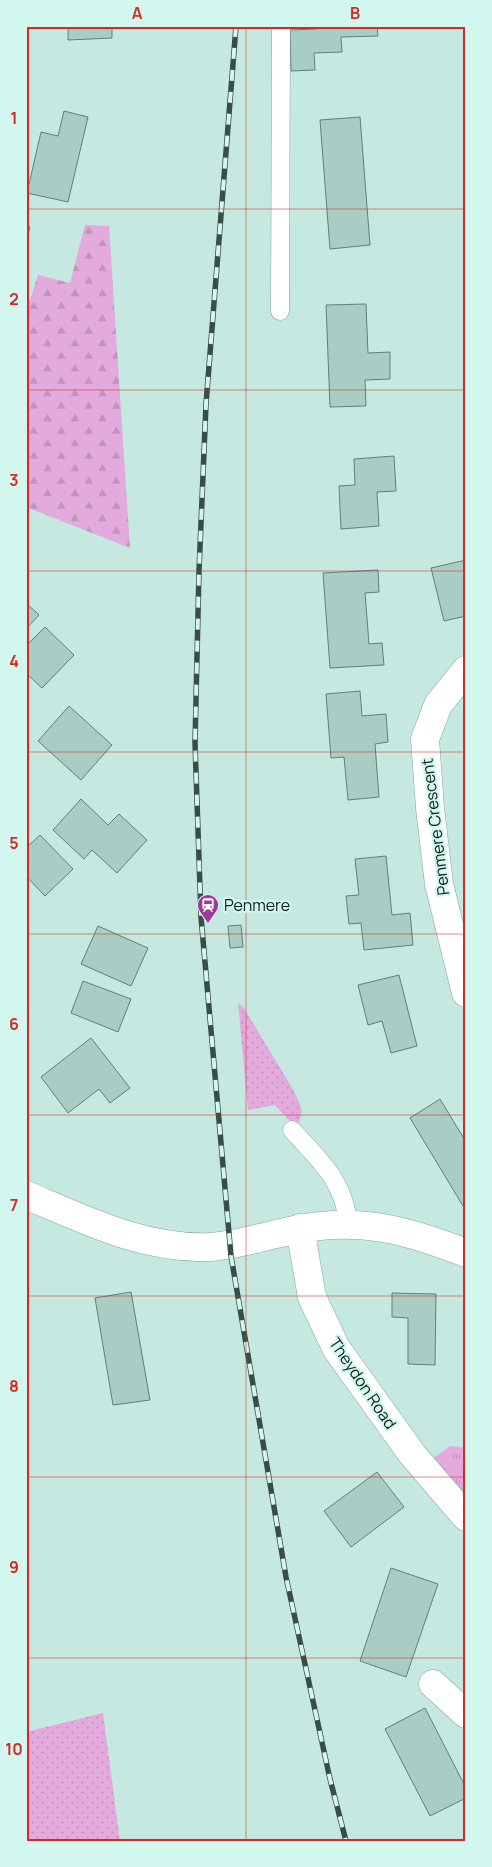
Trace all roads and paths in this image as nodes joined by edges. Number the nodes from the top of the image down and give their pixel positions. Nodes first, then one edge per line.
1 (281, 26) edge
2 (280, 311) dead end
3 (466, 670) edge
4 (466, 993) edge
5 (292, 1130) dead end
6 (26, 1195) edge
7 (348, 1223) junction
8 (300, 1228) junction
9 (466, 1253) edge
10 (466, 1517) edge
11 (433, 1684) dead end
12 (466, 1714) edge

1 - 2 lane
3 - 4 street, Penmere Crescent
5 - 7 lane
6 - 8 street
7 - 8 street
7 - 9 street
8 - 10 street, Theydon Road
11 - 12 street

